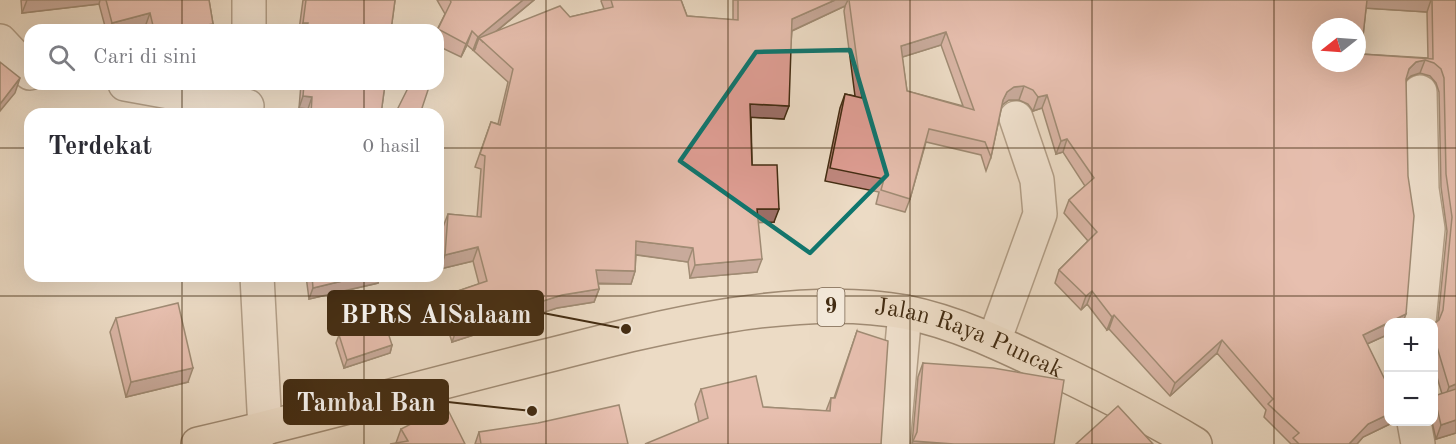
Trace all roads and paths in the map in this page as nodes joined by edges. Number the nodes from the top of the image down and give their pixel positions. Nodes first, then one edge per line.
1 (249, 0) edge
2 (249, 24) edge
3 (0, 41) edge
4 (24, 67) edge
5 (168, 90) edge
6 (1420, 92) dead end
7 (248, 101) edge
8 (1016, 118) dead end
9 (256, 282) edge
10 (905, 312) junction
11 (1419, 318) edge
12 (994, 341) junction
13 (1415, 426) edge
14 (265, 429) junction
15 (198, 444) edge
16 (893, 444) edge
17 (1195, 444) edge
18 (1418, 444) edge

1 - 2 street
3 - 4 street
5 - 7 street
6 - 11 street
8 - 12 street
9 - 14 street
10 - 12 highway, Jalan Raya Puncak / 9
10 - 14 highway, Jalan Raya Puncak / 9
10 - 16 street
12 - 17 highway, Jalan Raya Puncak / 9
13 - 18 street
14 - 15 highway, Jalan Raya Puncak / 9

